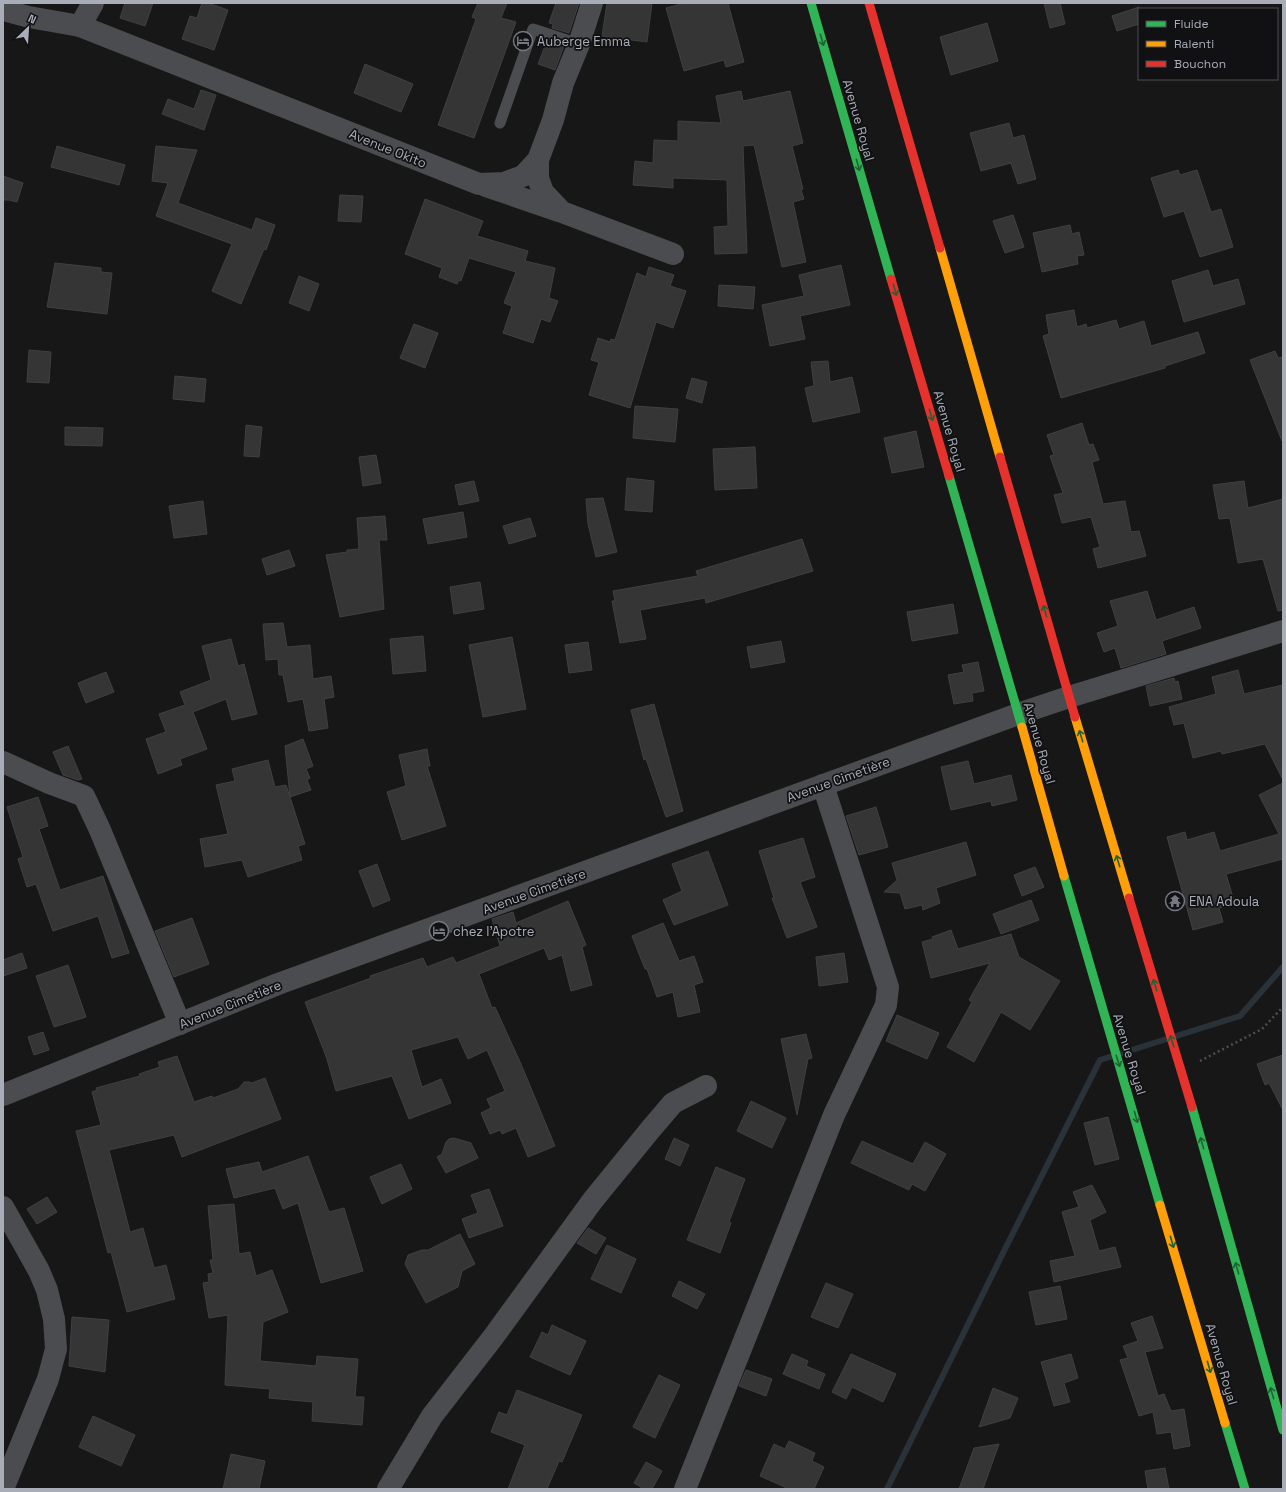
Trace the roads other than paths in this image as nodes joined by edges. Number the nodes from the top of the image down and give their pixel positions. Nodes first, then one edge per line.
1 (93, 3) edge
2 (592, 3) edge
3 (811, 3) edge
4 (869, 3) edge
5 (3, 10) edge
6 (80, 26) junction
7 (579, 44) junction
8 (500, 123) dead end
9 (538, 160) junction
10 (479, 184) junction
11 (562, 212) junction
12 (673, 254) dead end
13 (1283, 632) edge
14 (1069, 696) junction
15 (1018, 714) junction
16 (3, 762) edge
17 (823, 785) junction
18 (180, 1024) junction
19 (706, 1086) dead end
20 (3, 1095) edge
21 (3, 1207) edge
22 (1283, 1430) edge
23 (3, 1489) edge
24 (388, 1489) edge
25 (685, 1489) edge
26 (1245, 1489) edge

1 - 6 street
2 - 7 street, Avenue Okito
3 -> 15 street, Avenue Royal
14 -> 4 street
5 - 6 street, Avenue Okito
6 - 10 street, Avenue Okito
7 - 8 lane
7 - 9 street, Avenue Okito
9 - 10 street, Avenue Okito
9 - 11 street
10 - 11 street
11 - 12 street
13 - 14 street, Avenue Cimetière
14 - 15 street, Avenue Cimetière
22 -> 14 street
15 - 17 street, Avenue Cimetière
15 -> 26 street, Avenue Royal
16 - 18 street
17 - 18 street, Avenue Cimetière
17 - 25 street
18 - 20 street, Avenue Cimetière
19 - 24 street
21 - 23 street

